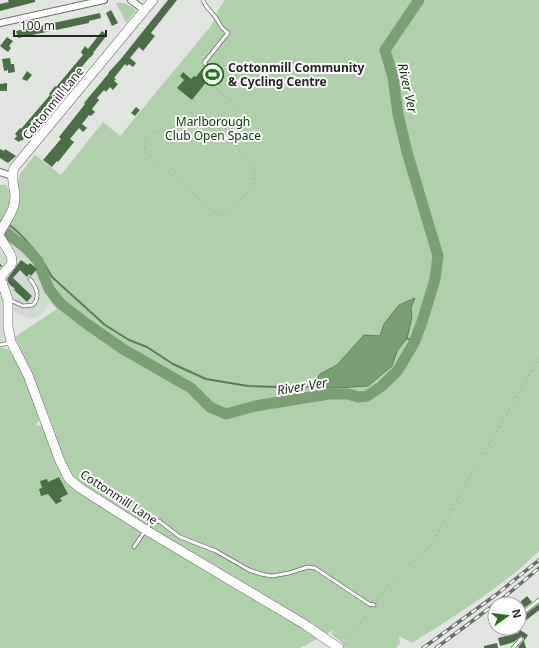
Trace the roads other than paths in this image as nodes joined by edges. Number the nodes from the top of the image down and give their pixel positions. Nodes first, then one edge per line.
1 (104, 0) edge
2 (132, 0) edge
3 (153, 0) edge
4 (203, 0) edge
5 (144, 10) junction
6 (0, 23) edge
7 (216, 73) road end
8 (0, 172) edge
9 (12, 176) junction
10 (2, 228) edge
11 (0, 237) edge
12 (30, 279) dead end
13 (8, 300) junction
14 (11, 342) junction
15 (0, 345) edge
16 (146, 530) junction
17 (134, 547) dead end
18 (539, 600) edge
19 (374, 605) road end
20 (527, 610) edge
21 (521, 639) dead end
22 (339, 648) edge
23 (513, 648) edge

1 - 6 street
2 - 5 street
3 - 5 street, Cottonmill Lane
4 - 7 lane
5 - 9 street, Cottonmill Lane
8 - 9 street
9 - 10 street
11 - 13 street, Cottonmill Lane
12 - 13 lane
13 - 14 street, Cottonmill Lane
14 - 15 lane
14 - 16 street, Cottonmill Lane
16 - 17 lane
16 - 19 lane
16 - 22 street, Cottonmill Lane
18 - 20 lane
21 - 23 lane

